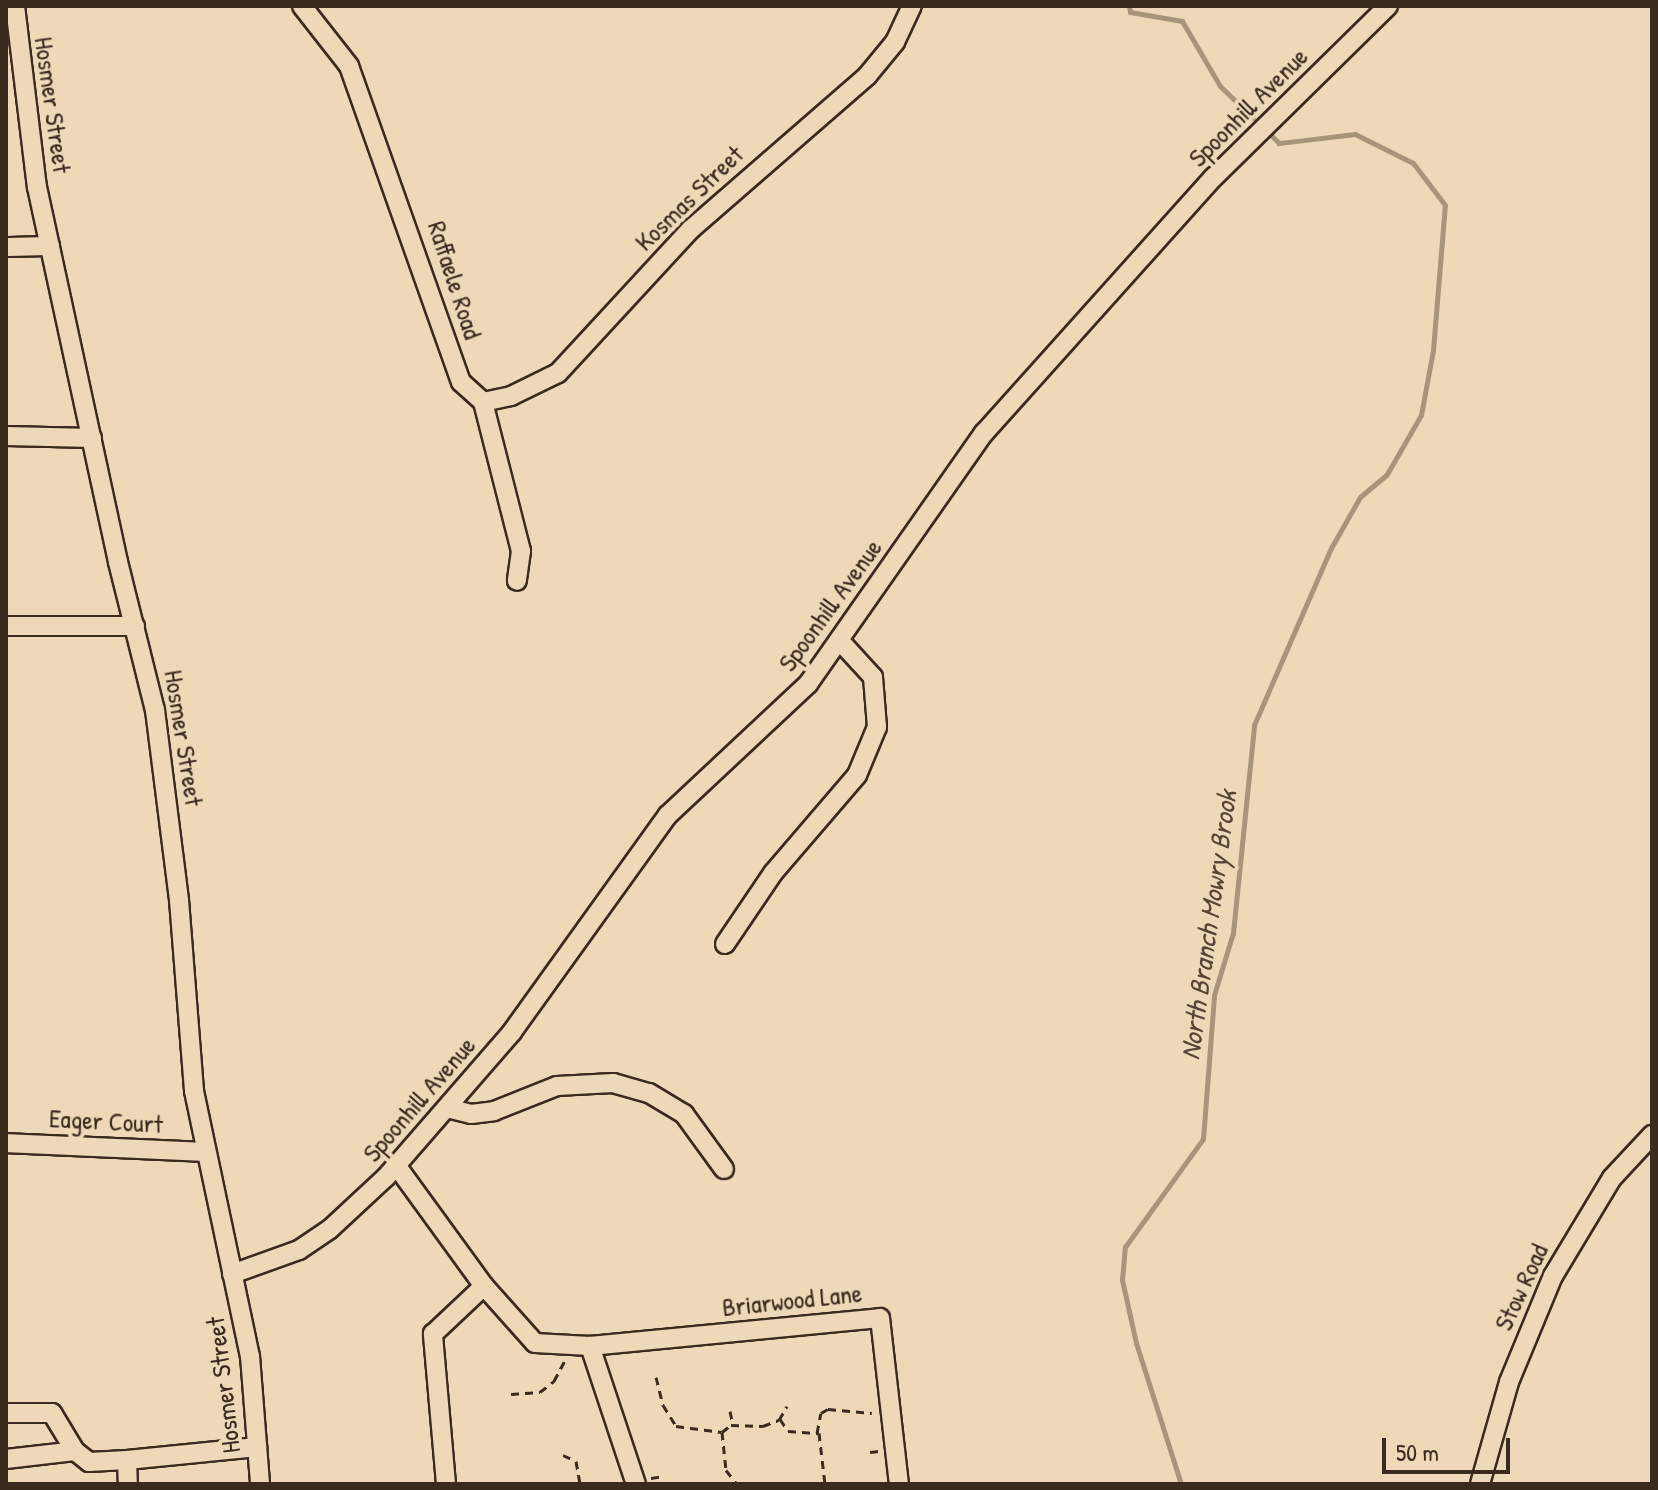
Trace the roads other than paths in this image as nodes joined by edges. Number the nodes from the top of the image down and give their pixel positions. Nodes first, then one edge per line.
1 (15, 6) edge
2 (302, 6) edge
3 (912, 6) edge
4 (1388, 6) edge
5 (50, 246) junction
6 (6, 247) edge
7 (483, 402) junction
8 (6, 436) edge
9 (92, 438) junction
10 (517, 581) dead end
11 (6, 626) edge
12 (135, 626) junction
13 (839, 640) junction
14 (725, 944) dead end
15 (447, 1108) junction
16 (1652, 1135) edge
17 (6, 1143) edge
18 (203, 1152) junction
19 (396, 1165) junction
20 (724, 1169) dead end
21 (232, 1274) junction
22 (484, 1286) junction
23 (590, 1346) junction
24 (6, 1413) edge
25 (257, 1447) junction
26 (75, 1451) junction
27 (6, 1459) edge
28 (127, 1460) junction
29 (643, 1481) edge
30 (128, 1484) edge
31 (260, 1484) edge
32 (446, 1484) edge
33 (899, 1484) edge
34 (1480, 1484) edge

1 - 5 street, Hosmer Street
2 - 7 street, Raffaele Road
3 - 7 street, Kosmas Street
4 - 13 street, Spoonhill Avenue
5 - 6 street
5 - 9 street, Hosmer Street
7 - 10 street, Raffaele Road
8 - 9 street
9 - 12 street, Hosmer Street
11 - 12 street
12 - 18 street, Hosmer Street
13 - 14 street
13 - 15 street, Spoonhill Avenue
15 - 19 street, Spoonhill Avenue
15 - 20 street
16 - 34 street, Stow Road
17 - 18 street, Eager Court
18 - 21 street, Hosmer Street
19 - 21 street, Spoonhill Avenue
19 - 22 street, Briarwood Lane
21 - 25 street, Hosmer Street
22 - 23 street, Briarwood Lane
22 - 32 street
23 - 29 street
23 - 33 street, Briarwood Lane
24 - 26 street
25 - 28 street
25 - 31 street, Hosmer Street
26 - 27 street
26 - 28 street
28 - 30 street

